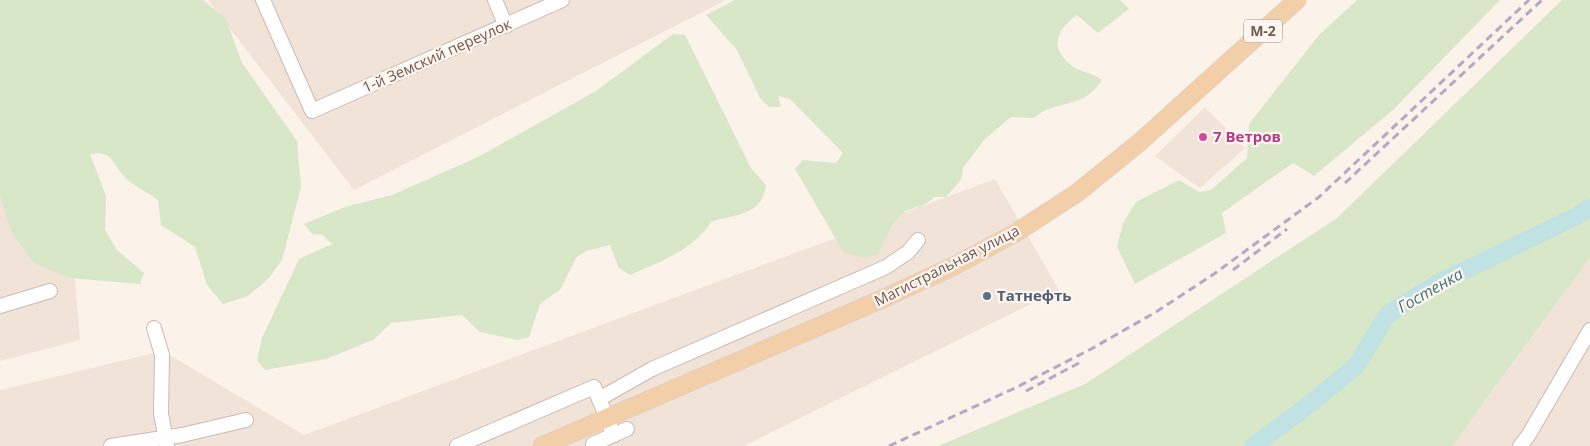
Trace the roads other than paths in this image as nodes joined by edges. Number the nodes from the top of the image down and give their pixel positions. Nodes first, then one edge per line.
1 (264, 0) edge
2 (495, 0) edge
3 (562, 0) edge
4 (1297, 0) edge
5 (506, 26) junction
6 (918, 240) dead end
7 (50, 291) dead end
8 (0, 306) edge
9 (154, 328) dead end
10 (1590, 330) edge
11 (599, 399) junction
12 (607, 418) junction
13 (246, 420) dead end
14 (586, 427) junction
15 (627, 429) dead end
16 (614, 435) junction
17 (166, 442) edge
18 (592, 445) edge
19 (111, 446) edge
20 (457, 446) edge
21 (542, 446) edge
22 (1520, 446) edge

1 - 5 street, 1-й Земский переулок
2 - 5 street
3 - 5 street, 1-й Земский переулок
4 - 12 main road, Магистральная улица / М-2
6 - 11 street
7 - 8 street
9 - 17 street
10 - 22 street
11 - 12 street
11 - 20 street
12 - 14 main road, Магистральная улица
12 - 16 street
13 - 17 street
14 - 18 street
14 - 21 main road, Магистральная улица
15 - 16 street
16 - 18 street
17 - 19 street

